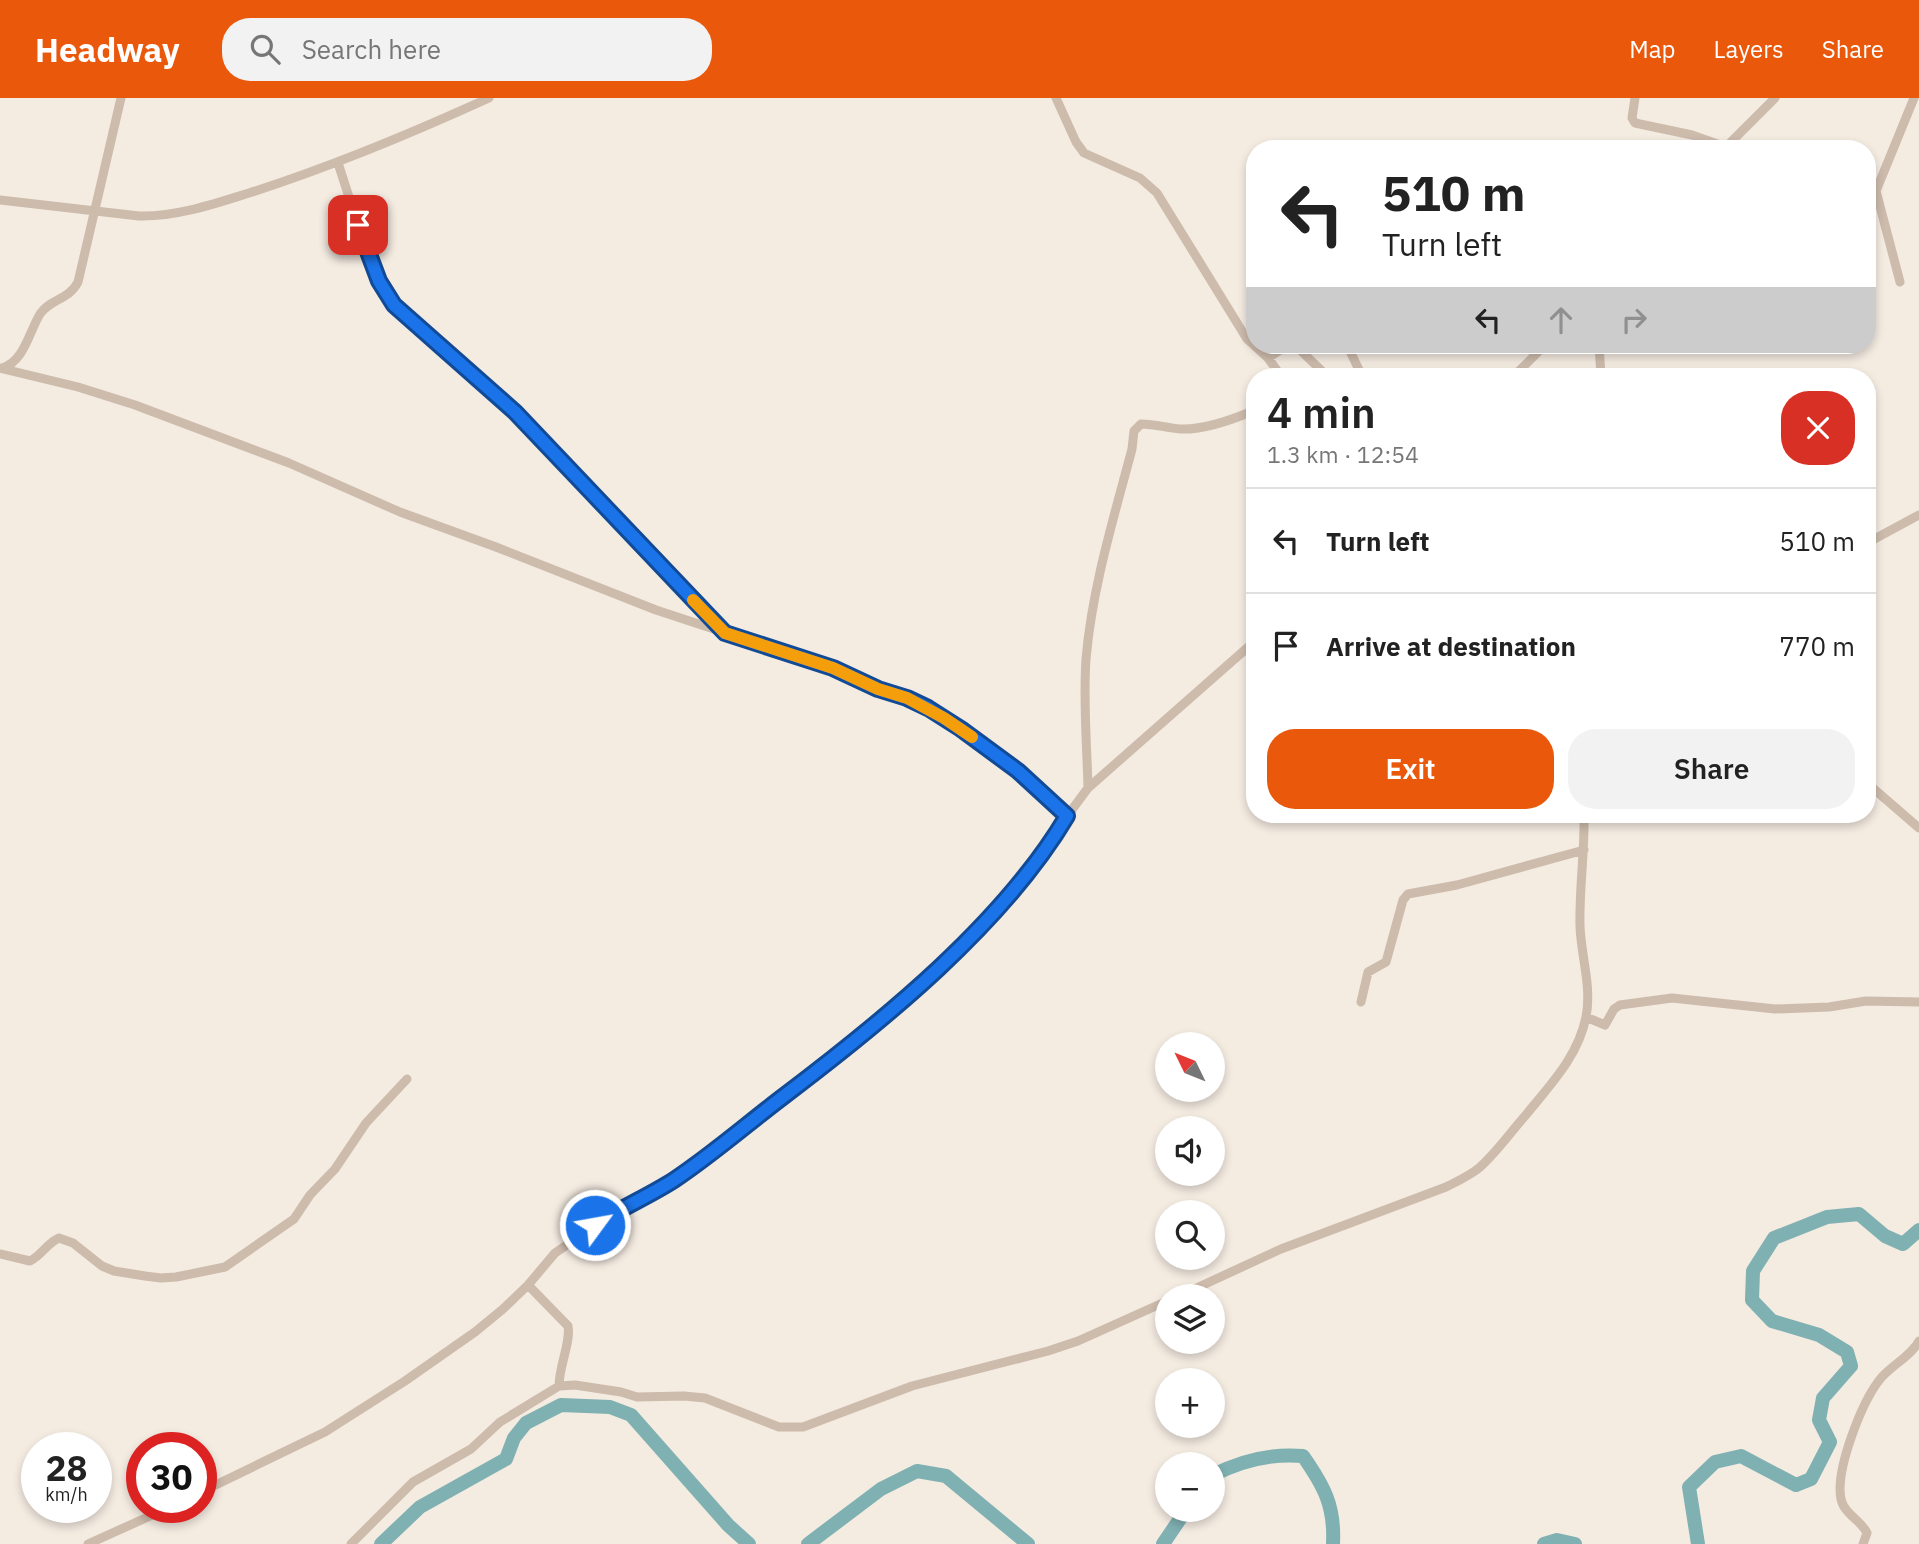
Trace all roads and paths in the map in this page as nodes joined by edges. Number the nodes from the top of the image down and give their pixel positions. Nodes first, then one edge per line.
1 (121, 98) edge
2 (489, 98) edge
3 (1056, 98) edge
4 (1635, 98) edge
5 (1775, 98) edge
6 (1914, 98) edge
7 (1705, 140) edge
8 (1733, 140) edge
9 (338, 163) junction
10 (0, 200) edge
11 (96, 212) junction
12 (1900, 282) dead end
13 (1246, 337) edge
14 (1264, 354) edge
15 (1274, 354) edge
16 (1304, 354) edge
17 (1536, 354) edge
18 (1268, 358) junction
19 (1275, 368) edge
20 (1319, 368) edge
21 (1522, 368) edge
22 (0, 369) edge
23 (1246, 414) edge
24 (1919, 514) edge
25 (1876, 537) edge
26 (725, 633) junction
27 (1246, 648) edge
28 (1088, 788) junction
29 (1876, 791) edge
30 (1067, 816) junction
31 (1584, 823) edge
32 (1919, 828) edge
33 (1584, 850) junction
34 (1361, 1002) dead end
35 (1919, 1002) edge
36 (1586, 1017) junction
37 (407, 1079) dead end
38 (0, 1254) edge
39 (528, 1284) junction
40 (1205, 1284) edge
41 (1155, 1306) edge
42 (1919, 1341) edge
43 (559, 1386) junction
44 (217, 1484) edge
45 (135, 1523) edge
46 (88, 1544) edge
47 (351, 1544) edge
48 (1863, 1544) edge

1 - 11 street
2 - 9 street
3 - 13 street
4 - 7 street
5 - 8 street
6 - 12 street
9 - 11 street
9 - 26 street
10 - 11 street
11 - 22 street
14 - 18 street
15 - 18 street
16 - 20 street
17 - 21 street
18 - 19 street
22 - 26 street
23 - 28 street
24 - 25 street
26 - 30 street
27 - 28 street
28 - 30 street
29 - 32 street
30 - 39 street
31 - 33 street
33 - 34 street
33 - 36 street
35 - 36 street
36 - 40 street
37 - 38 street
39 - 43 street
39 - 44 street
41 - 43 street
42 - 48 street
43 - 47 street
45 - 46 street

